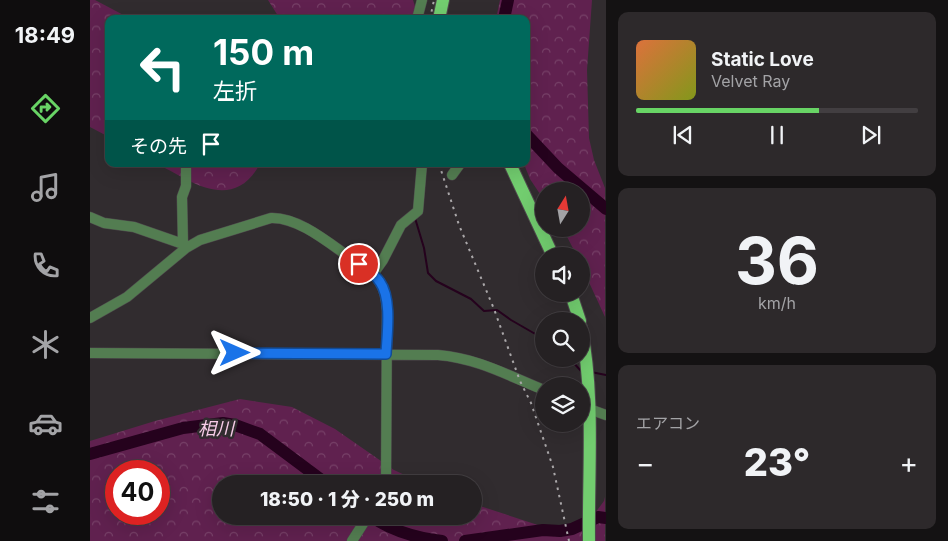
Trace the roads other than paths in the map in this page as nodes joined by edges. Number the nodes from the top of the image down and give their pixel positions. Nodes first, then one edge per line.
1 (422, 0) edge
2 (444, 0) edge
3 (418, 15) edge
4 (440, 15) edge
5 (186, 167) edge
6 (422, 167) edge
7 (458, 167) edge
8 (511, 167) edge
9 (452, 175) dead end
10 (90, 217) edge
11 (184, 246) junction
12 (549, 247) edge
13 (373, 274) junction
14 (90, 318) edge
15 (90, 353) edge
16 (386, 354) junction
17 (535, 386) edge
18 (590, 410) edge
19 (606, 415) edge
20 (586, 432) edge
21 (386, 475) edge
22 (363, 525) edge
23 (589, 538) edge
24 (352, 541) edge

1 - 3 street
2 - 4 main road
5 - 11 street
6 - 13 street
7 - 9 street
8 - 12 main road
10 - 11 street
11 - 13 street
11 - 14 street
13 - 16 street
15 - 16 street
16 - 17 street
16 - 21 street
18 - 19 street
20 - 23 main road
22 - 24 street

